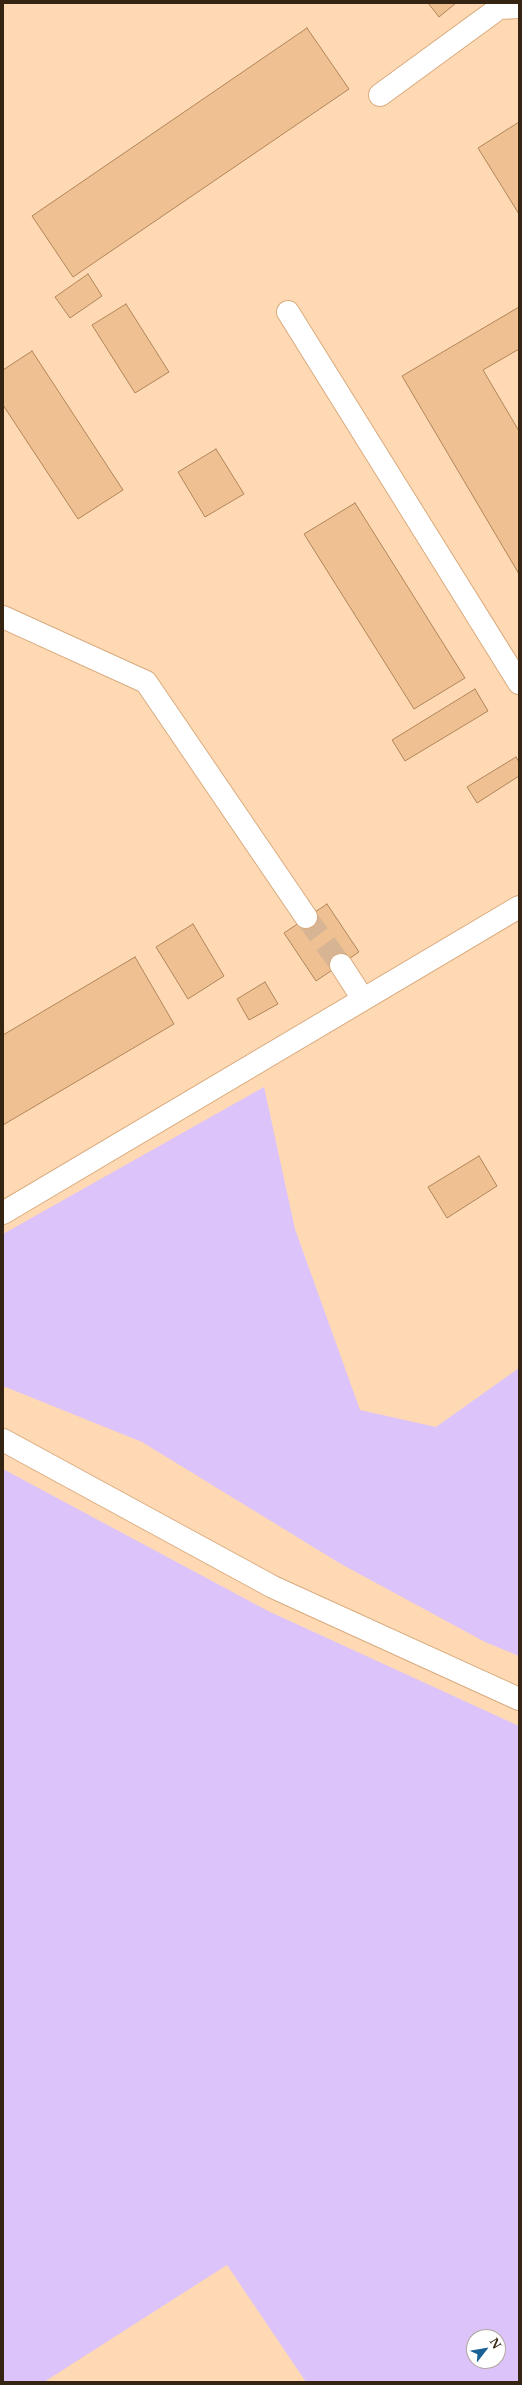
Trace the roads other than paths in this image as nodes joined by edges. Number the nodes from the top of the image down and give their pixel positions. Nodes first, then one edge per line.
1 (519, 7) edge
2 (380, 95) dead end
3 (288, 312) dead end
4 (3, 617) edge
5 (519, 683) edge
6 (519, 907) edge
7 (306, 917) tunnel mouth
8 (341, 965) tunnel mouth
9 (363, 999) junction
10 (3, 1213) edge
11 (3, 1440) edge
12 (519, 1699) edge

1 - 2 street
3 - 5 street
4 - 7 street
6 - 9 street
8 - 9 street
9 - 10 street
11 - 12 street

